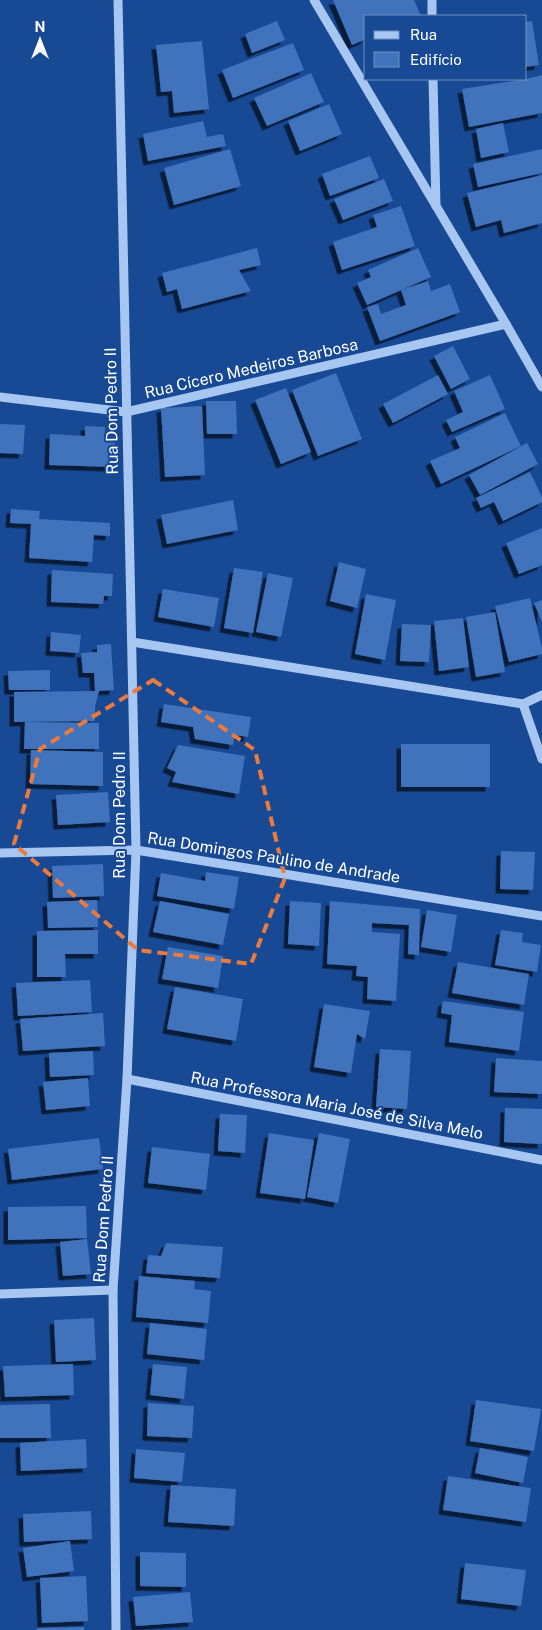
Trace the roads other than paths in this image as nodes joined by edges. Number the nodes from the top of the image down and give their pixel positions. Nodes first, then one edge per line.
1 (118, 0) edge
2 (314, 0) edge
3 (432, 0) edge
4 (432, 15) edge
5 (434, 80) edge
6 (436, 206) junction
7 (506, 324) junction
8 (539, 376) edge
9 (542, 387) edge
10 (0, 397) edge
11 (126, 412) junction
12 (132, 642) junction
13 (542, 695) edge
14 (524, 704) junction
15 (542, 759) edge
16 (136, 850) junction
17 (0, 853) edge
18 (542, 916) edge
19 (127, 1079) junction
20 (542, 1160) edge
21 (113, 1290) junction
22 (0, 1294) edge
23 (116, 1630) edge

1 - 11 street, Rua Dom Pedro II
2 - 6 street
3 - 4 street
5 - 6 street
6 - 7 street
7 - 8 street
7 - 11 street, Rua Cícero Medeiros Barbosa
8 - 9 street
10 - 11 street, Rua Cícero Medeiros Barbosa
11 - 12 street, Rua Dom Pedro II
12 - 14 street
12 - 16 street, Rua Dom Pedro II
13 - 14 street
14 - 15 street
16 - 17 street, Rua Domingos Paulino de Andrade
16 - 18 street, Rua Domingos Paulino de Andrade
16 - 19 street, Rua Dom Pedro II
19 - 20 street, Rua Professora Maria José de Silva Melo
19 - 21 street, Rua Dom Pedro II
21 - 22 street
21 - 23 street, Rua Dom Pedro II

